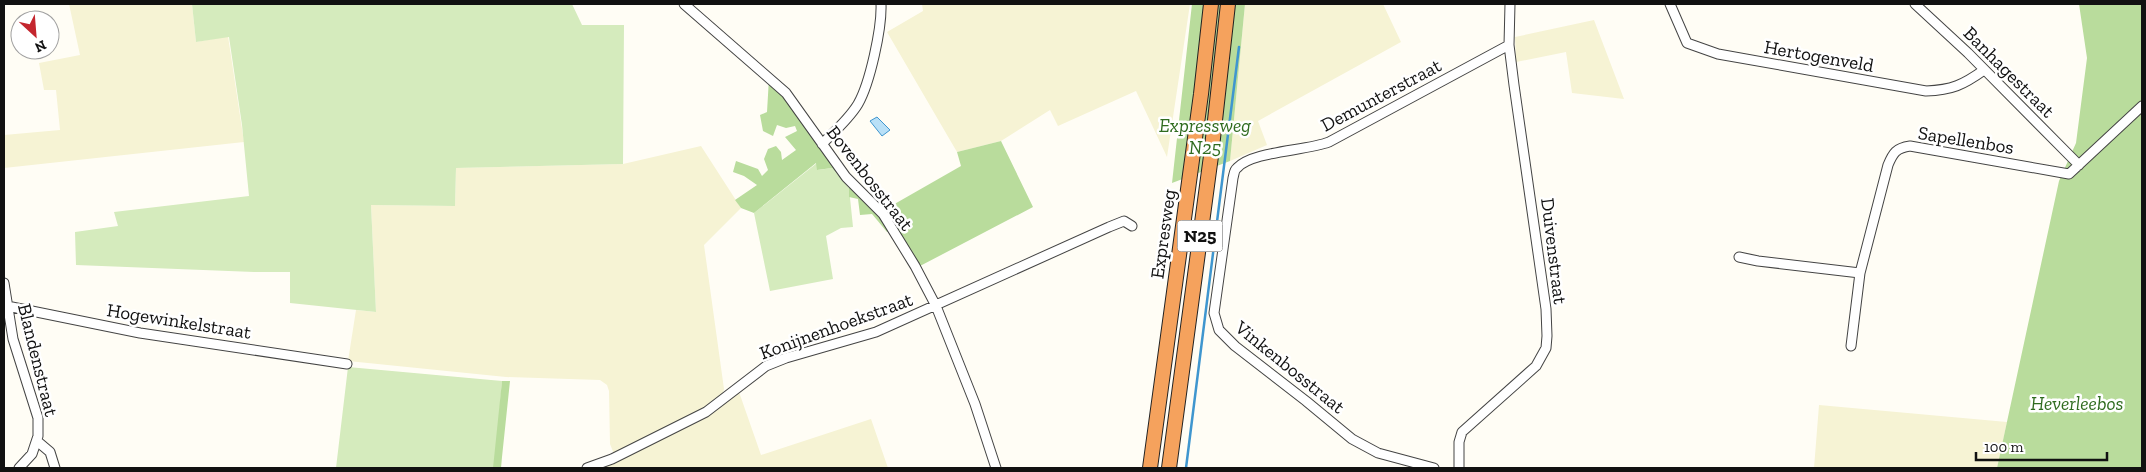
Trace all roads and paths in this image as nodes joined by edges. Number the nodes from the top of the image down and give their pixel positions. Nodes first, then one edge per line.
1 (684, 4) edge
2 (881, 4) edge
3 (1210, 4) edge
4 (1228, 4) edge
5 (1510, 4) edge
6 (1670, 4) edge
7 (1915, 4) edge
8 (1510, 45) junction
9 (1984, 70) junction
10 (2142, 106) edge
11 (822, 144) junction
12 (1262, 156) joint
13 (2079, 165) junction
14 (1132, 226) dead end
15 (1739, 257) dead end
16 (1860, 273) junction
17 (4, 283) edge
18 (7, 306) junction
19 (936, 306) junction
20 (1851, 346) dead end
21 (347, 364) dead end
22 (37, 441) junction
23 (19, 468) edge
24 (55, 468) edge
25 (587, 468) edge
26 (996, 468) edge
27 (1150, 468) edge
28 (1170, 468) edge
29 (1434, 468) edge
30 (1459, 468) edge

1 - 11 street, Bovenbosstraat
2 - 11 street
3 - 27 highway, Expresweg / N25
4 - 28 highway, Expresweg / N25
5 - 8 street, Duivenstraat
6 - 9 street, Hertogenveld
7 - 9 street, Banhagestraat
8 - 12 street, Demunterstraat
8 - 30 street, Duivenstraat
9 - 13 street, Banhagestraat
10 - 13 street
11 - 19 street, Bovenbosstraat
12 - 29 street, Vinkenbosstraat
13 - 16 street, Sapellenbos
14 - 19 street, Konijnenhoekstraat
15 - 16 street
16 - 20 street, Sapellenbos
17 - 18 street, Blandenstraat
18 - 21 street, Hogewinkelstraat
18 - 22 street, Blandenstraat
19 - 25 street, Konijnenhoekstraat
19 - 26 street, Bovenbosstraat
22 - 23 street, Blandenstraat
22 - 24 street

